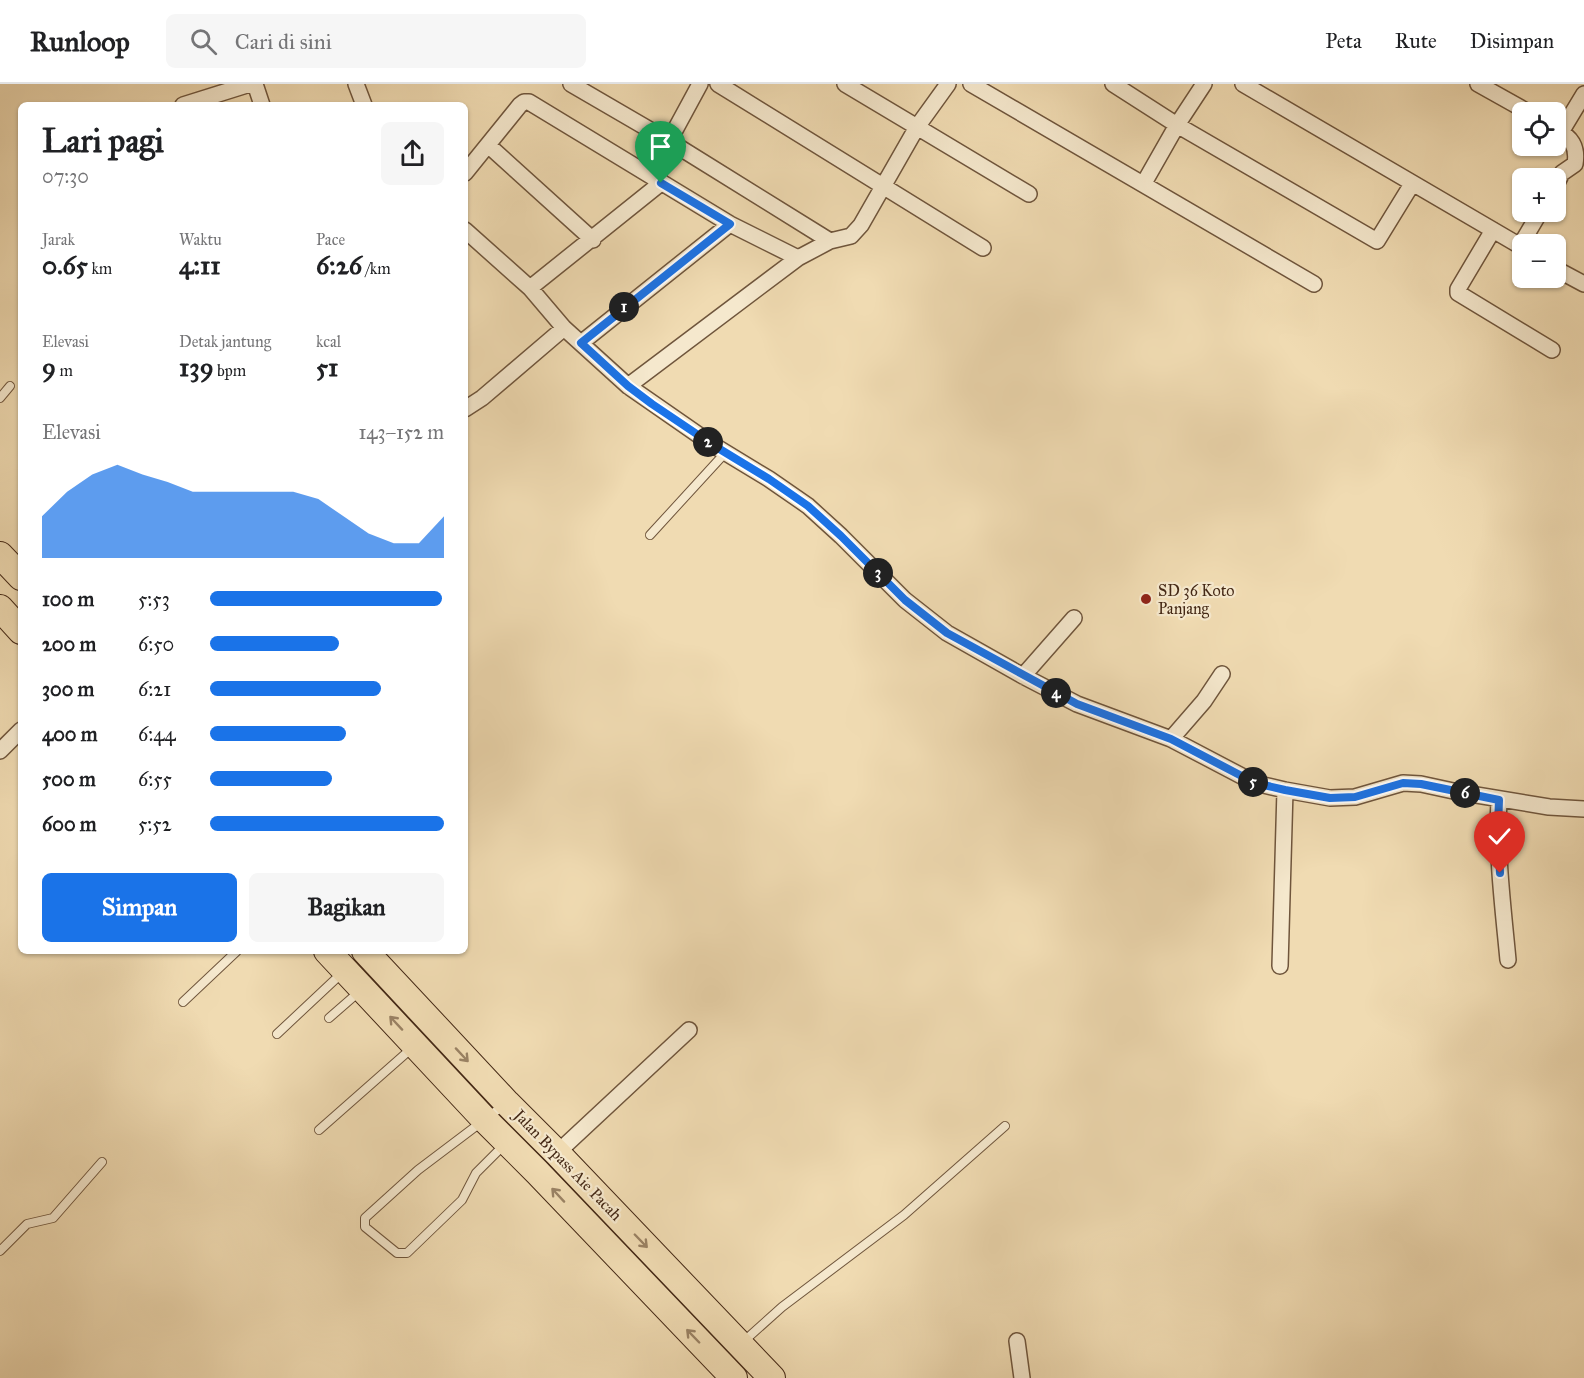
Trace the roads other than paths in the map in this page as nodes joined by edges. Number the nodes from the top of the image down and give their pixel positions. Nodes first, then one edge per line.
1 (250, 84) edge
2 (255, 84) edge
3 (356, 84) edge
4 (571, 84) edge
5 (700, 84) edge
6 (718, 84) edge
7 (846, 84) edge
8 (948, 84) edge
9 (971, 84) edge
10 (1113, 84) edge
11 (1204, 84) edge
12 (1243, 84) edge
13 (1478, 84) edge
14 (1584, 94) edge
15 (193, 102) edge
16 (261, 102) edge
17 (363, 102) edge
18 (1512, 103) edge
19 (1566, 119) edge
20 (1177, 125) junction
21 (917, 128) junction
22 (1566, 138) edge
23 (669, 141) junction
24 (488, 145) junction
25 (468, 169) edge
26 (1566, 170) edge
27 (661, 183) junction
28 (1144, 183) junction
29 (1412, 184) junction
30 (882, 187) junction
31 (1029, 194) dead end
32 (730, 224) junction
33 (1493, 230) junction
34 (468, 233) edge
35 (593, 240) junction
36 (830, 241) junction
37 (1512, 242) edge
38 (983, 248) dead end
39 (798, 258) junction
40 (1566, 274) edge
41 (1314, 284) dead end
42 (1584, 284) edge
43 (530, 288) junction
44 (564, 328) junction
45 (581, 343) junction
46 (1552, 350) dead end
47 (10, 386) dead end
48 (628, 386) junction
49 (0, 398) edge
50 (468, 408) edge
51 (726, 452) junction
52 (650, 535) dead end
53 (0, 555) edge
54 (18, 574) edge
55 (0, 608) edge
56 (1074, 618) dead end
57 (18, 628) edge
58 (1222, 674) dead end
59 (1023, 676) junction
60 (18, 733) edge
61 (1171, 739) junction
62 (0, 751) edge
63 (1285, 790) junction
64 (1499, 800) junction
65 (1584, 809) edge
66 (234, 954) edge
67 (330, 954) edge
68 (368, 954) edge
69 (1508, 960) dead end
70 (1280, 966) dead end
71 (345, 969) junction
72 (363, 988) junction
73 (183, 1002) dead end
74 (329, 1018) dead end
75 (689, 1030) dead end
76 (277, 1034) dead end
77 (416, 1045) junction
78 (507, 1103) junction
79 (485, 1120) junction
80 (1005, 1126) dead end
81 (319, 1130) dead end
82 (506, 1142) junction
83 (558, 1153) junction
84 (102, 1162) dead end
85 (0, 1251) edge
86 (1017, 1341) dead end
87 (740, 1345) junction
88 (734, 1378) edge
89 (772, 1378) edge
90 (1022, 1378) edge

1 - 15 street
2 - 16 street
3 - 17 street
4 - 23 street
5 - 23 street
6 - 30 street
7 - 21 street
8 - 21 street
9 - 28 street
10 - 20 street
11 - 20 street
12 - 29 street
13 - 18 street
14 - 19 street
20 - 28 street
20 - 29 street
21 - 30 street
21 - 31 street
22 - 26 street
23 - 27 street
23 - 36 street
24 - 25 street
24 - 27 street
24 - 35 street
27 - 32 street
27 - 35 street
28 - 41 street
29 - 33 street
30 - 36 street
30 - 38 street
32 - 39 street
32 - 45 street
33 - 37 street
33 - 46 street
34 - 43 street
35 - 43 street
36 - 39 street
39 - 48 street
40 - 42 street
43 - 44 street
44 - 45 street
44 - 50 street
45 - 48 street
47 - 49 lane
48 - 51 street
51 - 52 lane
51 - 59 street
53 - 54 highway
55 - 57 highway
56 - 59 street
58 - 61 street
59 - 61 street
60 - 62 street
61 - 63 street
63 - 64 street
63 - 70 street
64 - 65 street
64 - 69 street
66 - 73 lane
67 - 71 highway
68 -> 78 highway, Jalan Bypass Aie Pacah
71 - 72 highway
71 - 76 lane
72 - 74 lane
77 -> 72 highway
75 - 83 street
77 - 79 highway
77 - 81 lane
78 - 79 lane
78 - 83 highway, Jalan Bypass Aie Pacah
79 - 82 highway
79 - 82 lane
80 - 87 lane
88 -> 82 highway
83 -> 87 highway, Jalan Bypass Aie Pacah
84 - 85 lane
86 - 90 street
87 - 89 highway, Jalan Bypass Aie Pacah

